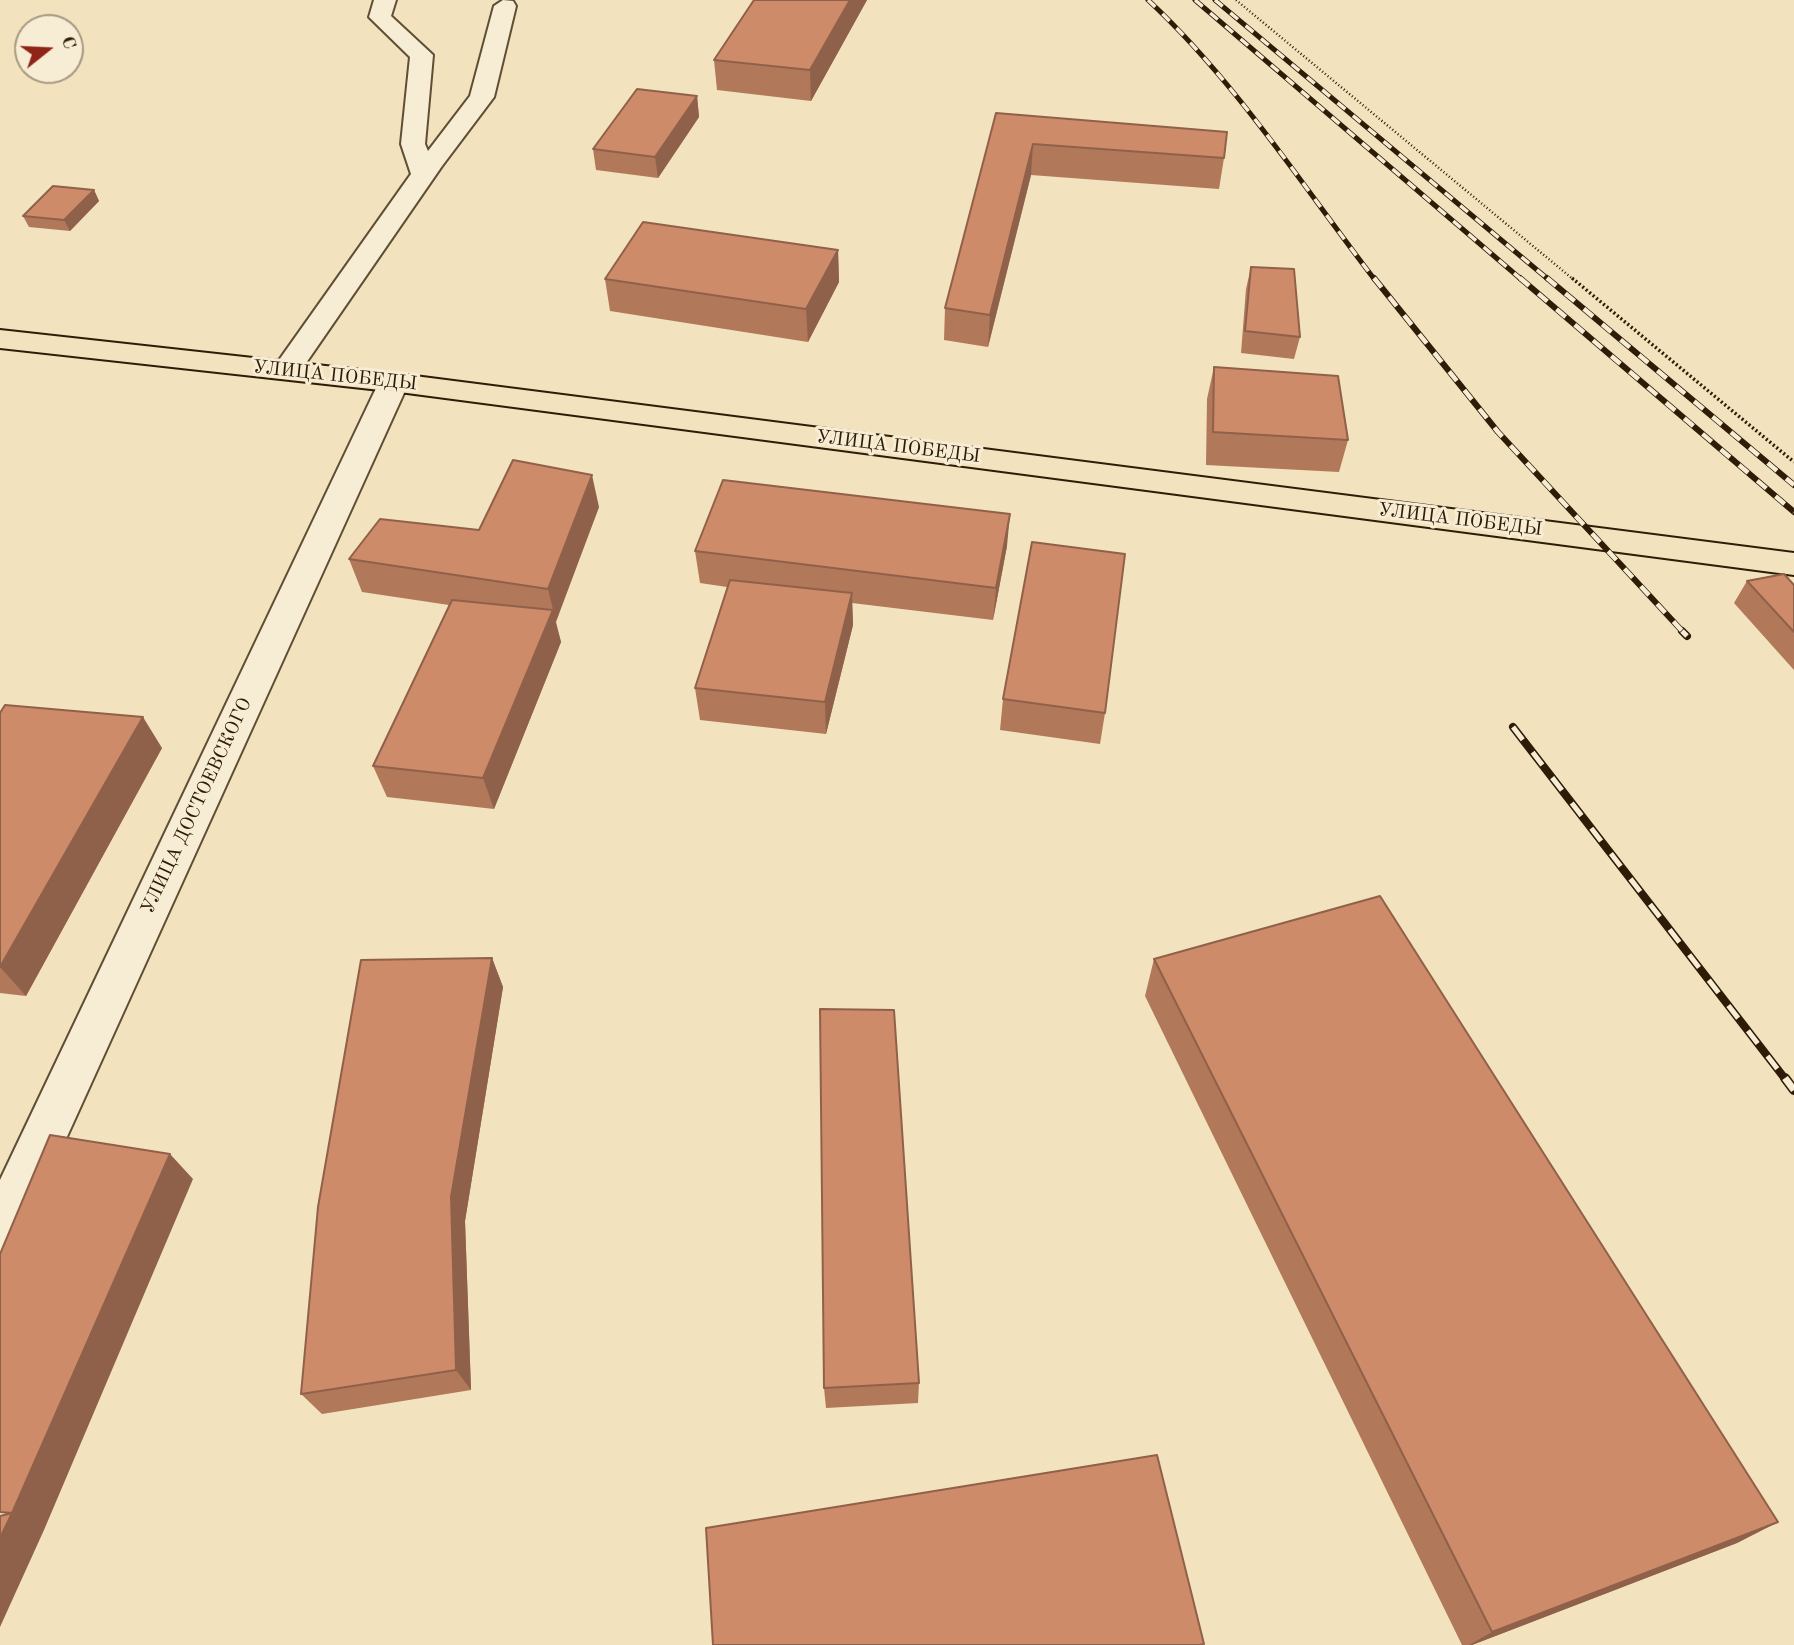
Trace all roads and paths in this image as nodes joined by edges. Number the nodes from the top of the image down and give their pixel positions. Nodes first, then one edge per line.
1 (385, 0) edge
2 (1236, 0) edge
3 (505, 6) dead end
4 (424, 174) junction
5 (0, 339) edge
6 (287, 370) junction
7 (394, 382) junction
8 (1794, 462) edge
9 (1794, 564) edge
10 (0, 1231) edge

1 - 4 street
2 - 8 path
3 - 4 street
4 - 6 street
5 - 6 main road, УЛИЦА ПОБЕДЫ
6 - 7 main road, УЛИЦА ПОБЕДЫ
7 - 9 main road, УЛИЦА ПОБЕДЫ
7 - 10 street, УЛИЦА ДОСТОЕВСКОГО

